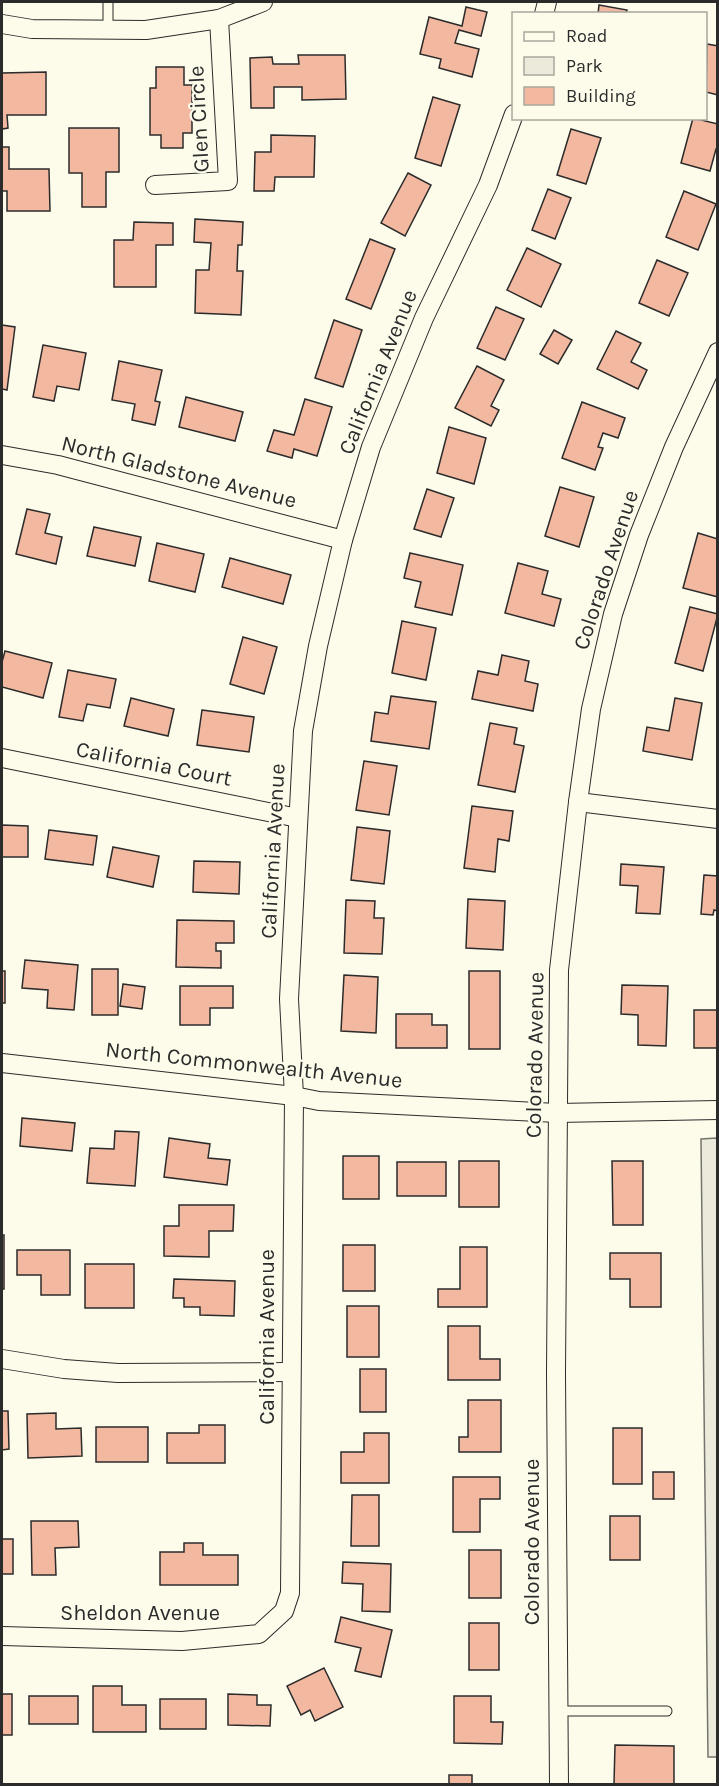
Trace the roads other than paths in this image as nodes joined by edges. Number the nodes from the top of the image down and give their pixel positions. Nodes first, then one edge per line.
1 (108, 2) edge
2 (263, 2) edge
3 (219, 19) junction
4 (2, 24) edge
5 (108, 29) junction
6 (512, 117) edge
7 (155, 184) dead end
8 (717, 352) edge
9 (2, 455) edge
10 (343, 540) junction
11 (2, 758) edge
12 (578, 802) junction
13 (298, 818) junction
14 (717, 819) edge
15 (2, 1063) edge
16 (294, 1096) junction
17 (717, 1110) edge
18 (557, 1113) junction
19 (2, 1359) edge
20 (291, 1372) junction
21 (273, 1622) joint
22 (2, 1636) edge
23 (557, 1711) junction
24 (667, 1711) dead end
25 (559, 1785) edge

1 - 5 lane
2 - 3 street
3 - 5 street
3 - 7 street, Glen Circle
4 - 5 street
6 - 10 street, California Avenue
8 - 12 street, Colorado Avenue
9 - 10 street, North Gladstone Avenue
10 - 13 street, California Avenue
11 - 13 street, California Court
12 - 14 street
12 - 18 street, Colorado Avenue
13 - 16 street, California Avenue
15 - 16 street, North Commonwealth Avenue
16 - 18 street, North Commonwealth Avenue
16 - 20 street, California Avenue
17 - 18 street, North Commonwealth Avenue
18 - 23 street, Colorado Avenue
19 - 20 street
20 - 21 street, California Avenue
21 - 22 street, Sheldon Avenue
23 - 24 lane
23 - 25 street, Colorado Avenue

